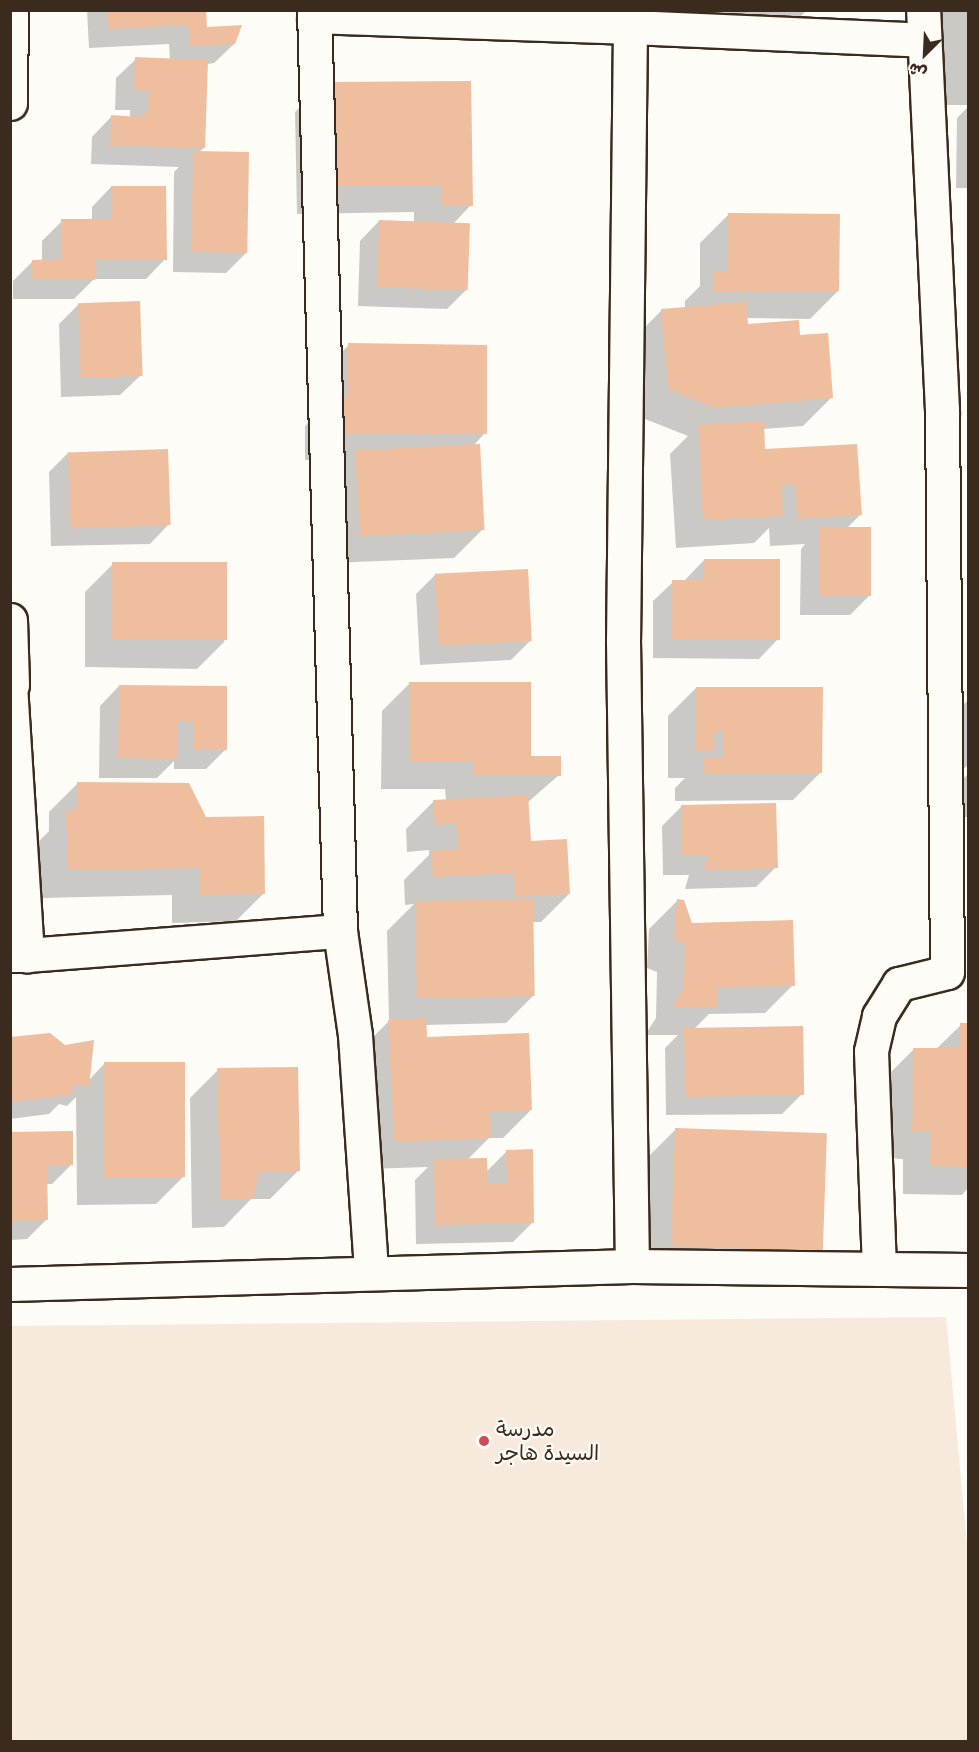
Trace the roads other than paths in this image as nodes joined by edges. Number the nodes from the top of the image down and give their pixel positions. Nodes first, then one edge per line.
1 (11, 10) edge
2 (314, 13) edge
3 (924, 26) edge
4 (630, 27) junction
5 (11, 49) edge
6 (10, 103) edge
7 (956, 410) edge
8 (10, 620) edge
9 (11, 685) edge
10 (340, 931) junction
11 (19, 955) edge
12 (958, 972) edge
13 (632, 1266) junction
14 (879, 1269) junction
15 (969, 1270) edge
16 (371, 1272) junction
17 (10, 1284) edge

1 - 5 street
2 - 4 street
2 - 10 street
3 - 4 street
3 - 7 street
4 - 13 street
5 - 6 street
7 - 12 street
8 - 9 street
9 - 11 street
10 - 11 street
10 - 16 street
12 - 14 street
13 - 14 street
13 - 16 street
14 - 15 street
16 - 17 street

